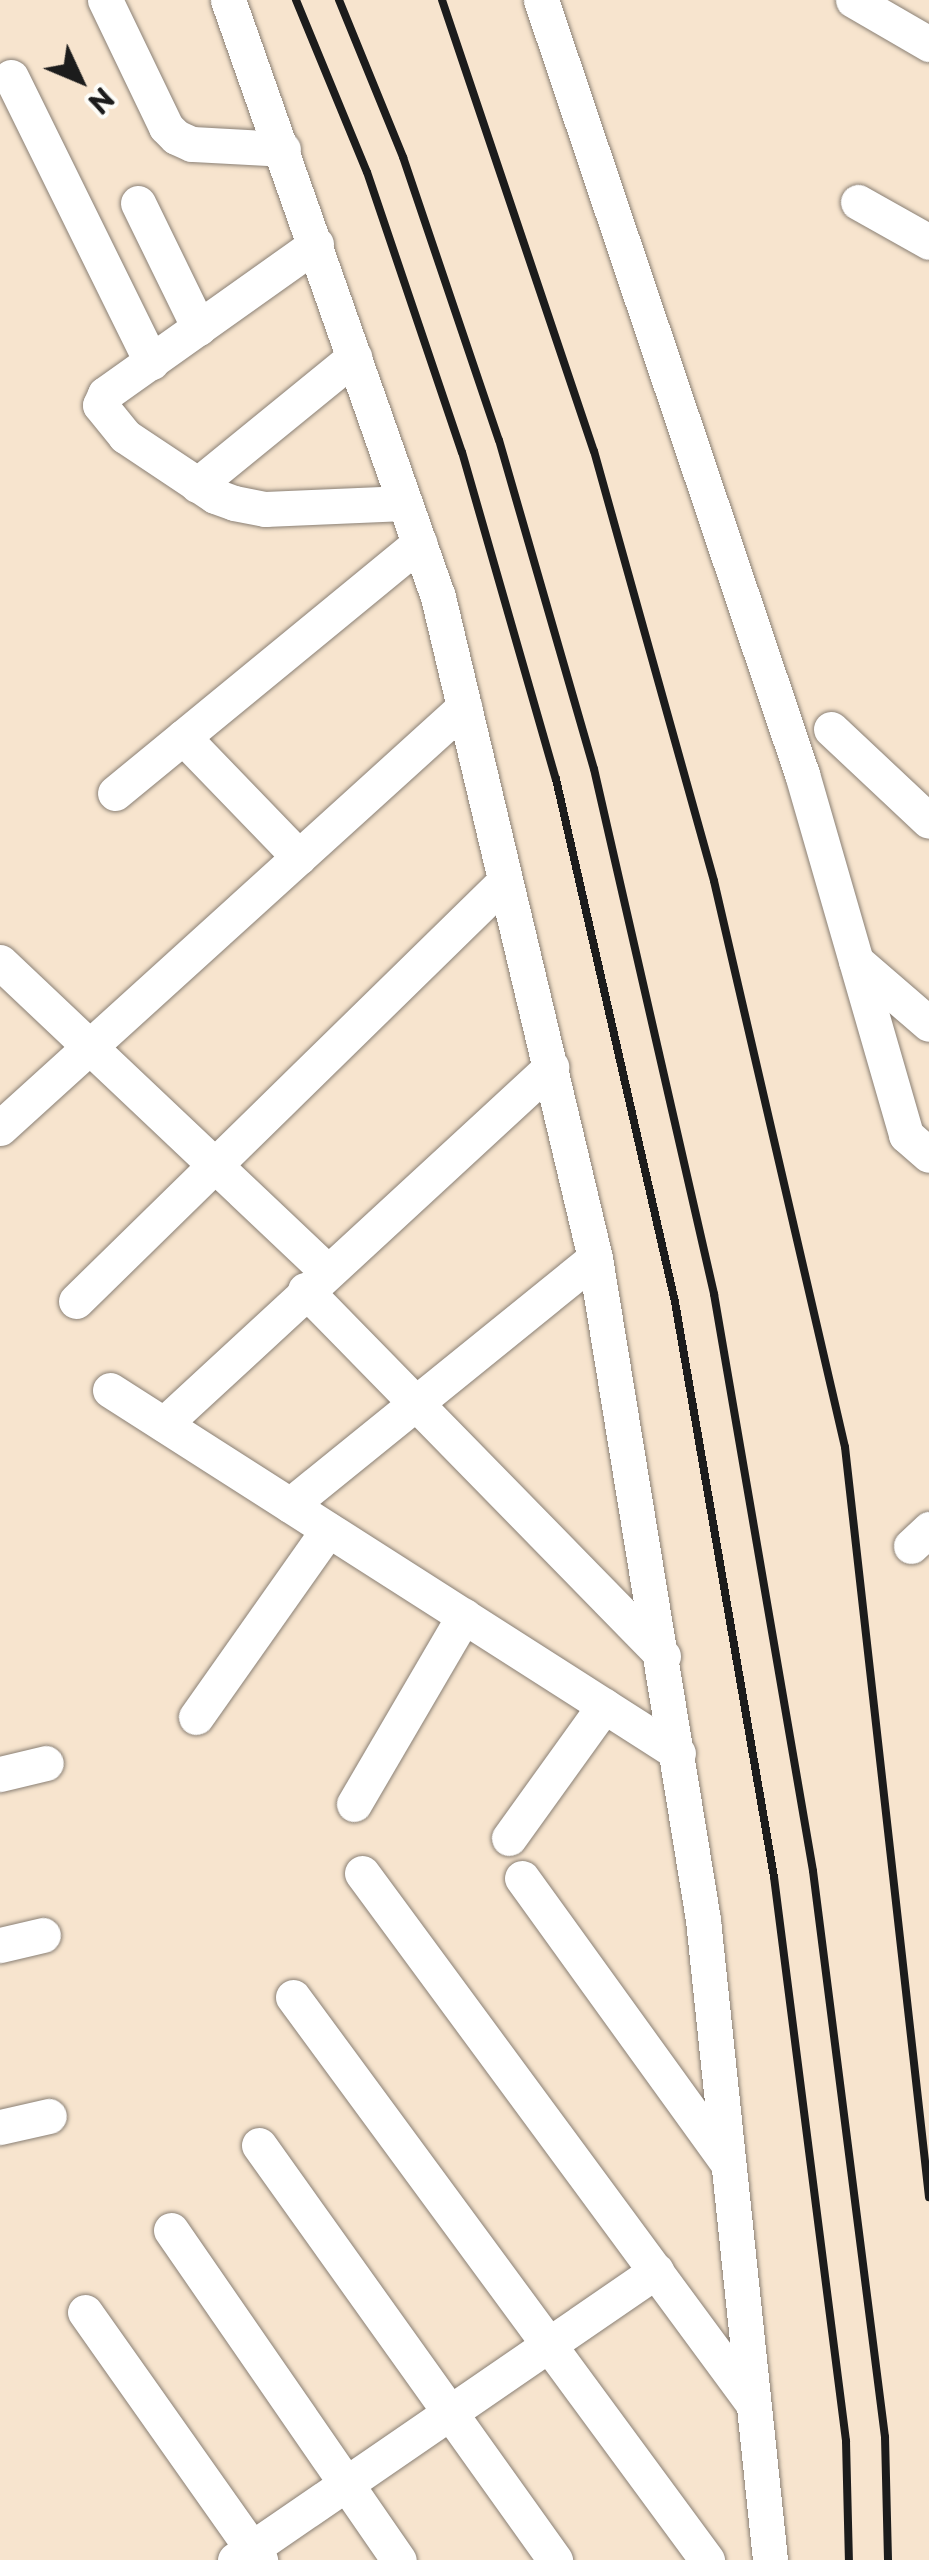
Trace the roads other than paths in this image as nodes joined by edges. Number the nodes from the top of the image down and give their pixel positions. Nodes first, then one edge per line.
1 (105, 0) edge
2 (228, 0) edge
3 (541, 0) edge
4 (853, 0) edge
5 (929, 44) edge
6 (11, 77) dead end
7 (282, 149) junction
8 (858, 202) dead end
9 (138, 203) dead end
10 (929, 242) edge
11 (316, 244) junction
12 (199, 328) junction
13 (354, 356) junction
14 (151, 362) junction
15 (197, 484) junction
16 (405, 503) junction
17 (419, 543) junction
18 (464, 707) junction
19 (832, 729) dead end
20 (184, 737) junction
21 (115, 793) dead end
22 (929, 821) edge
23 (299, 857) junction
24 (504, 882) junction
25 (856, 961) junction
26 (0, 962) edge
27 (929, 1024) edge
28 (88, 1044) junction
29 (551, 1068) junction
30 (0, 1128) edge
31 (929, 1155) edge
32 (215, 1166) junction
33 (595, 1258) junction
34 (316, 1280) junction
35 (76, 1300) dead end
36 (110, 1390) dead end
37 (416, 1403) junction
38 (164, 1424) junction
39 (290, 1506) junction
40 (328, 1530) junction
41 (464, 1616) junction
42 (663, 1656) junction
43 (604, 1706) junction
44 (196, 1718) dead end
45 (678, 1754) junction
46 (46, 1763) dead end
47 (0, 1774) edge
48 (354, 1804) dead end
49 (510, 1838) dead end
50 (362, 1873) dead end
51 (522, 1878) dead end
52 (43, 1935) dead end
53 (0, 1945) edge
54 (293, 1996) dead end
55 (49, 2116) dead end
56 (0, 2127) edge
57 (258, 2145) dead end
58 (728, 2162) junction
59 (172, 2230) dead end
60 (656, 2271) junction
61 (85, 2312) dead end
62 (549, 2344) junction
63 (752, 2402) junction
64 (449, 2412) junction
65 (347, 2482) junction
66 (249, 2556) edge
67 (400, 2560) edge
68 (555, 2560) edge
69 (707, 2560) edge
70 (770, 2560) edge

1 - 7 street
2 - 7 street
3 - 25 street
4 - 5 street
6 - 14 street
7 - 11 street
8 - 10 street
9 - 12 street
11 - 12 street
11 - 13 street
12 - 14 street
13 - 15 street
13 - 16 street
14 - 15 street
15 - 16 street
16 - 17 street
17 - 18 street
17 - 20 street
18 - 23 street
18 - 24 street
19 - 22 street
20 - 21 street
20 - 23 street
23 - 28 street
24 - 29 street
24 - 32 street
25 - 27 street
25 - 31 street
26 - 28 street
28 - 30 street
28 - 32 street
29 - 33 street
29 - 34 street
32 - 34 street
32 - 35 street
33 - 37 street
33 - 42 street
34 - 37 street
34 - 38 street
36 - 38 street
37 - 39 street
37 - 42 street
38 - 39 street
39 - 40 street
40 - 41 street
40 - 44 street
41 - 43 street
41 - 48 street
42 - 45 street
43 - 45 street
43 - 49 street
45 - 58 street
46 - 47 street
50 - 60 street
51 - 58 street
52 - 53 street
54 - 62 street
55 - 56 street
57 - 64 street
58 - 63 street
59 - 65 street
60 - 62 street
60 - 63 street
61 - 66 street
62 - 64 street
62 - 69 street
63 - 70 street
64 - 65 street
64 - 68 street
65 - 66 street
65 - 67 street

